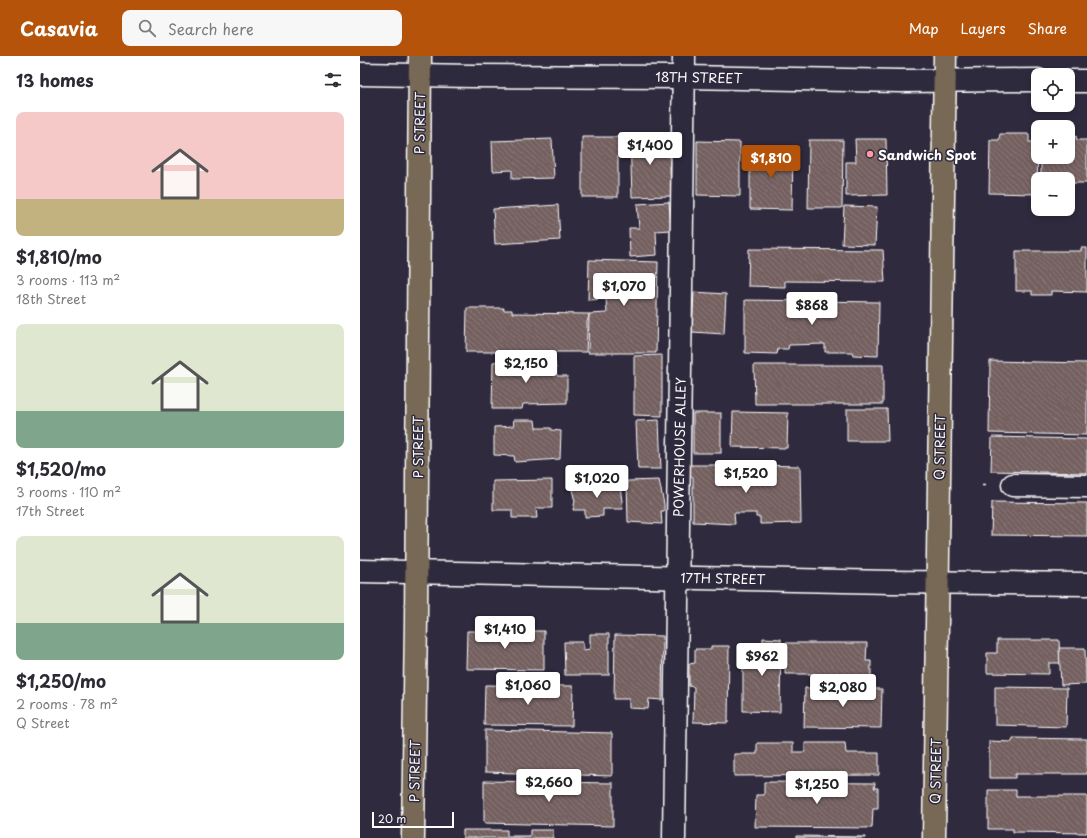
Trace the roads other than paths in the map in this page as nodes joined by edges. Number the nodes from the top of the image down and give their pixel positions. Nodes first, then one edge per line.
1 (945, 56) edge
2 (420, 65) edge
3 (684, 66) edge
4 (360, 74) edge
5 (944, 80) junction
6 (1031, 80) edge
7 (1075, 81) edge
8 (1087, 81) edge
9 (1013, 485) dead end
10 (1087, 486) edge
11 (360, 571) edge
12 (416, 572) junction
13 (678, 577) junction
14 (937, 582) junction
15 (1087, 584) edge
16 (413, 838) edge
17 (674, 838) edge
18 (934, 838) edge

1 - 5 main road, Q STREET
2 - 3 street, 18TH STREET
2 - 4 street, 18TH STREET
2 - 12 main road, P STREET
3 - 5 street, 18TH STREET
3 - 13 street, POWERHOUSE ALLEY
5 - 6 street, 18TH STREET
5 - 14 main road, Q STREET
7 - 8 street
9 - 10 street
11 - 12 street, 17TH STREET
12 - 13 street, 17TH STREET
12 - 16 main road, P STREET
13 - 14 street, 17TH STREET
13 - 17 street, POWERHOUSE ALLEY
14 - 15 street, 17TH STREET
14 - 18 main road, Q STREET

